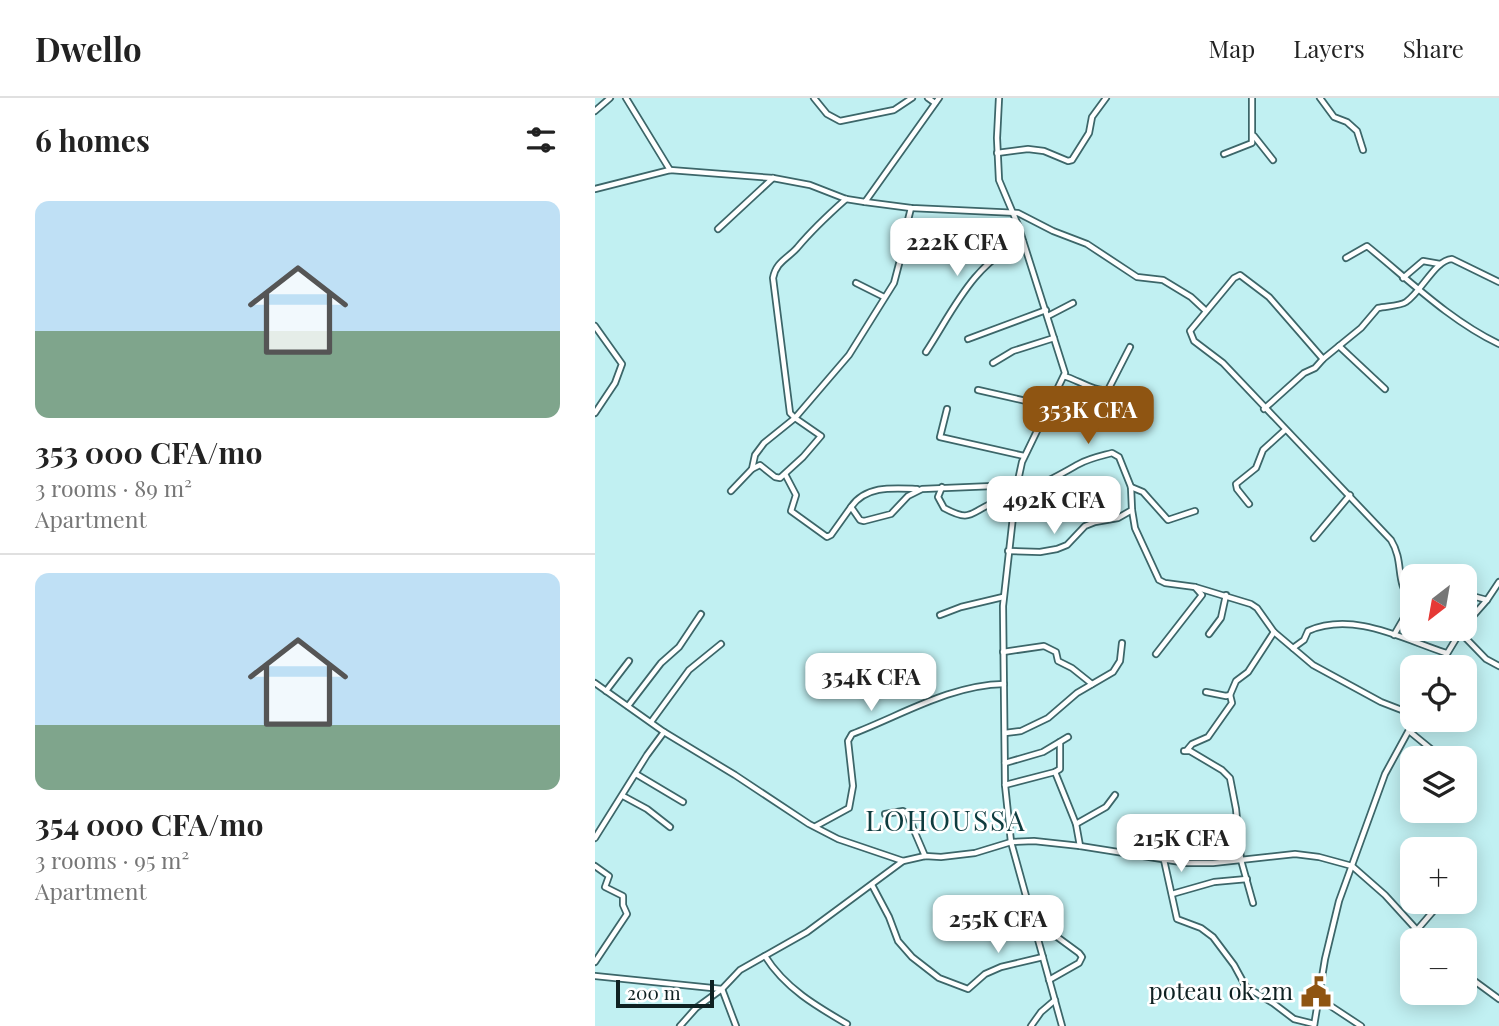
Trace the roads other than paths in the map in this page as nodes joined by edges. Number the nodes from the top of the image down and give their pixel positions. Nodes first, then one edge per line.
1 (610, 98) edge
2 (626, 98) edge
3 (814, 98) edge
4 (912, 98) edge
5 (928, 98) edge
6 (999, 98) edge
7 (1106, 98) edge
8 (1252, 98) edge
9 (1320, 98) edge
10 (937, 101) edge
11 (595, 111) edge
12 (1253, 135) junction
13 (1363, 150) dead end
14 (997, 153) junction
15 (1224, 154) dead end
16 (1273, 160) dead end
17 (670, 170) junction
18 (772, 178) junction
19 (595, 189) edge
20 (846, 200) junction
21 (865, 202) junction
22 (911, 208) junction
23 (1013, 211) junction
24 (718, 229) dead end
25 (1023, 241) junction
26 (1346, 258) dead end
27 (1440, 264) junction
28 (1403, 278) junction
29 (1499, 282) edge
30 (856, 283) dead end
31 (1420, 290) junction
32 (884, 297) junction
33 (1073, 303) dead end
34 (1206, 311) junction
35 (1047, 313) junction
36 (595, 326) edge
37 (1054, 338) junction
38 (968, 339) dead end
39 (1499, 344) edge
40 (1339, 346) junction
41 (1130, 348) dead end
42 (926, 352) dead end
43 (1323, 359) junction
44 (993, 363) dead end
45 (1064, 376) junction
46 (1385, 389) dead end
47 (978, 390) dead end
48 (1048, 406) junction
49 (947, 409) dead end
50 (1265, 409) junction
51 (595, 413) edge
52 (795, 418) junction
53 (1285, 430) junction
54 (1024, 456) junction
55 (753, 468) junction
56 (785, 474) junction
57 (942, 487) junction
58 (1131, 487) junction
59 (1016, 488) junction
60 (922, 489) junction
61 (731, 491) dead end
62 (1350, 495) junction
63 (1015, 497) junction
64 (1249, 504) dead end
65 (851, 506) junction
66 (1132, 510) junction
67 (1195, 512) dead end
68 (1314, 538) dead end
69 (1008, 551) junction
70 (1400, 577) edge
71 (1499, 582) edge
72 (1195, 587) junction
73 (1206, 588) junction
74 (1226, 594) junction
75 (1202, 595) junction
76 (1003, 597) junction
77 (1477, 597) edge
78 (1487, 600) junction
79 (1477, 611) edge
80 (701, 614) dead end
81 (940, 615) dead end
82 (1400, 624) edge
83 (1274, 632) junction
84 (1209, 634) dead end
85 (1394, 635) junction
86 (1453, 641) edge
87 (1471, 641) edge
88 (1122, 643) dead end
89 (721, 644) dead end
90 (1293, 649) junction
91 (1003, 652) junction
92 (1446, 653) joint
93 (1156, 654) dead end
94 (629, 661) dead end
95 (1499, 666) edge
96 (596, 684) edge
97 (1004, 684) junction
98 (1092, 684) junction
99 (606, 691) junction
100 (1206, 692) dead end
101 (1230, 695) junction
102 (628, 706) junction
103 (1400, 709) edge
104 (651, 722) junction
105 (664, 732) junction
106 (1408, 732) edge
107 (1410, 732) edge
108 (1005, 733) junction
109 (1068, 737) dead end
110 (1060, 742) junction
111 (1427, 746) edge
112 (1005, 763) junction
113 (1055, 772) junction
114 (636, 774) junction
115 (1005, 785) junction
116 (1115, 795) dead end
117 (623, 796) junction
118 (683, 802) dead end
119 (885, 814) dead end
120 (1076, 824) junction
121 (670, 827) dead end
122 (815, 827) junction
123 (595, 838) edge
124 (1011, 842) junction
125 (1080, 846) junction
126 (925, 856) junction
127 (1164, 860) junction
128 (1241, 860) junction
129 (903, 861) junction
130 (595, 866) edge
131 (1352, 866) junction
132 (1247, 879) junction
133 (872, 885) junction
134 (1173, 894) junction
135 (1253, 903) dead end
136 (1431, 914) edge
137 (1034, 919) junction
138 (1415, 928) edge
139 (1419, 928) edge
140 (765, 956) junction
141 (1043, 957) junction
142 (595, 962) edge
143 (595, 976) edge
144 (1049, 981) junction
145 (1477, 983) edge
146 (722, 989) junction
147 (1317, 997) junction
148 (1499, 999) edge
149 (1055, 1000) junction
150 (847, 1024) edge
151 (1314, 1025) edge
152 (680, 1026) edge
153 (736, 1026) edge
154 (1031, 1026) edge
155 (1062, 1026) edge
156 (1361, 1026) edge

1 - 11 street
2 - 17 street
3 - 4 street
5 - 10 street
6 - 14 street
7 - 14 street
8 - 12 street
9 - 13 street
10 - 21 street
12 - 15 street
12 - 16 street
14 - 23 street
17 - 18 street
17 - 19 street
18 - 20 street
18 - 24 street
20 - 21 street
20 - 52 street
21 - 22 street
22 - 23 street
22 - 32 street
23 - 25 street
23 - 34 street
25 - 35 street
25 - 42 street
26 - 28 street
27 - 28 street
27 - 29 street
27 - 31 street
28 - 31 street
30 - 32 street
31 - 39 street
31 - 40 street
32 - 52 street
33 - 35 street
34 - 43 street
34 - 50 street
35 - 37 street
35 - 38 street
36 - 51 street
37 - 44 street
37 - 45 street
40 - 43 street
40 - 46 street
41 - 45 street
43 - 50 street
45 - 48 street
47 - 48 street
48 - 54 street
49 - 54 street
50 - 53 street
52 - 55 street
52 - 56 street
53 - 62 street
53 - 64 street
54 - 59 street
55 - 56 street
55 - 61 street
56 - 65 street
57 - 59 street
57 - 60 street
57 - 63 street
58 - 59 street
58 - 66 street
58 - 67 street
59 - 63 street
60 - 65 street
60 - 65 street
62 - 68 street
62 - 70 street
63 - 69 street
66 - 69 street
66 - 72 street
69 - 76 street
71 - 78 street
72 - 73 street
72 - 75 street
73 - 74 street
73 - 75 street
74 - 83 street
74 - 84 street
75 - 93 street
76 - 81 street
76 - 91 street
77 - 78 street
78 - 79 street
80 - 102 street
82 - 85 street
83 - 90 street
83 - 101 street
85 - 90 street
85 - 92 street
86 - 92 street
87 - 95 street
88 - 98 street
89 - 104 street
90 - 103 street
91 - 97 street
91 - 98 street
94 - 99 street
96 - 99 street
97 - 108 street
97 - 122 street
98 - 108 street
99 - 102 street
100 - 101 street
101 - 128 street
102 - 104 street
104 - 105 street
105 - 114 street
105 - 122 street
106 - 131 street
107 - 111 street
108 - 112 street
109 - 110 street
110 - 112 street
110 - 113 street
112 - 115 street
113 - 115 street
113 - 120 street
114 - 117 street
114 - 118 street
115 - 124 street
116 - 120 street
117 - 121 street
117 - 123 street
119 - 126 street
120 - 125 street
122 - 129 street
124 - 125 street
124 - 126 street
124 - 137 street
125 - 127 street
126 - 129 street
127 - 128 street
127 - 134 street
128 - 131 street
128 - 132 street
129 - 133 street
130 - 142 street
131 - 138 street
131 - 147 street
132 - 134 street
132 - 135 street
133 - 140 street
133 - 141 street
134 - 151 street
136 - 139 street
137 - 141 street
137 - 144 street
140 - 146 street
140 - 150 street
141 - 144 street
143 - 146 street
144 - 149 street
145 - 148 street
146 - 152 street
146 - 153 street
147 - 151 street
147 - 156 street
149 - 154 street
149 - 155 street

